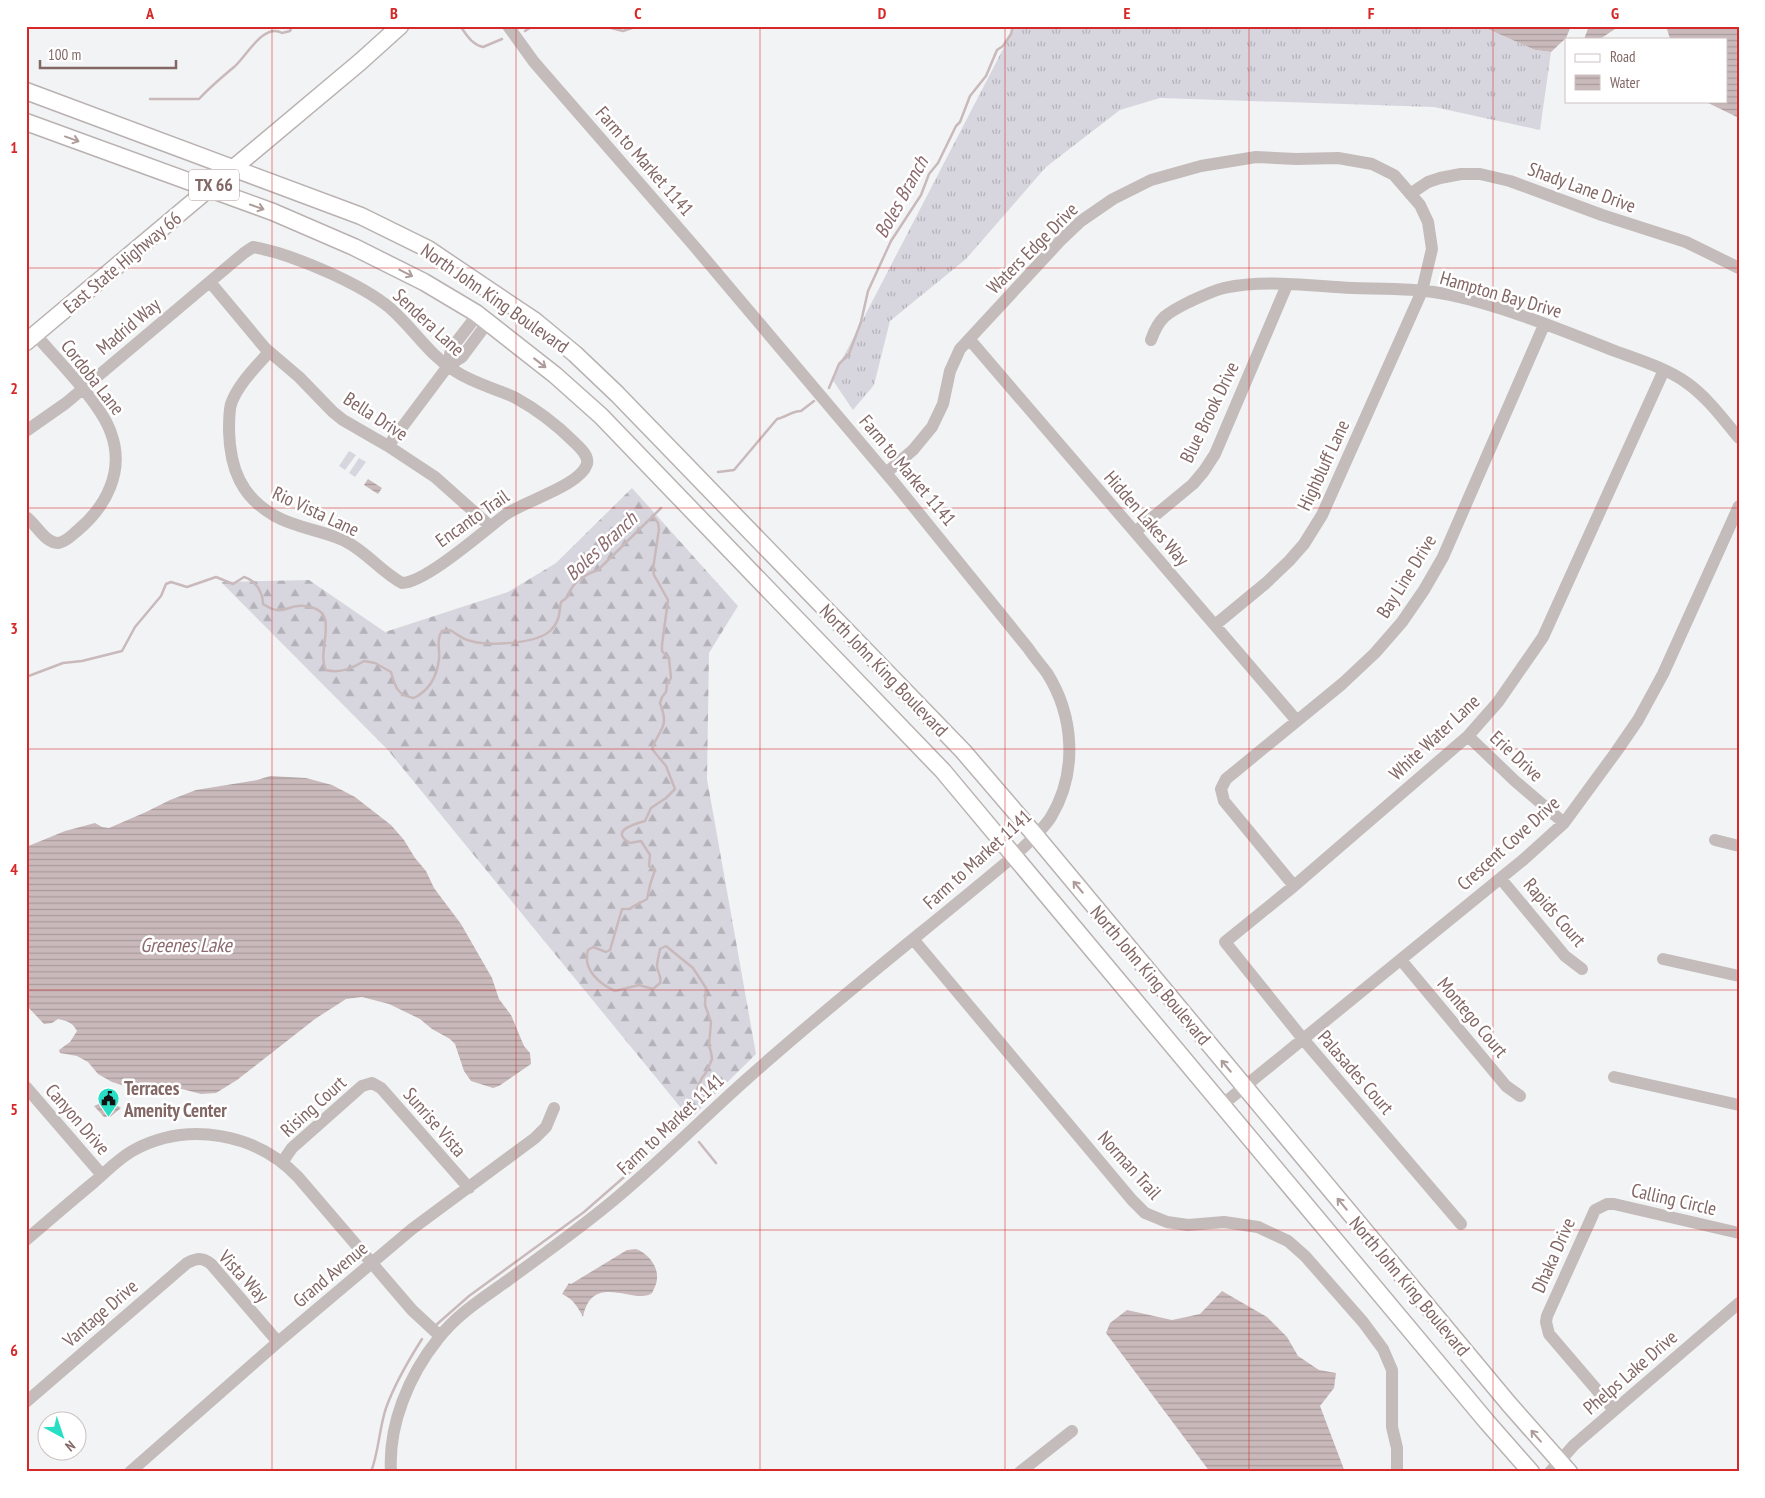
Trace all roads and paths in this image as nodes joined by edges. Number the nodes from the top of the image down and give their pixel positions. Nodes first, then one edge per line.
1 (400, 26) edge
2 (508, 26) edge
3 (26, 92) edge
4 (26, 122) edge
5 (233, 168) junction
6 (208, 189) junction
7 (1410, 194) junction
8 (253, 247) joint
9 (1739, 268) edge
10 (210, 282) junction
11 (1287, 285) junction
12 (1422, 291) junction
13 (498, 296) junction
14 (482, 318) junction
15 (1544, 325) junction
16 (30, 338) edge
17 (970, 340) junction
18 (1151, 340) dead end
19 (270, 352) junction
20 (448, 366) junction
21 (1664, 370) junction
22 (82, 389) junction
23 (26, 431) edge
24 (1739, 438) edge
25 (388, 446) junction
26 (587, 464) joint
27 (886, 473) junction
28 (1739, 506) edge
29 (26, 517) edge
30 (490, 526) junction
31 (1135, 532) junction
32 (755, 537) junction
33 (735, 554) junction
34 (402, 583) joint
35 (1215, 625) junction
36 (1297, 721) junction
37 (1468, 736) junction
38 (1564, 823) junction
39 (1035, 835) junction
40 (1715, 840) dead end
41 (1739, 846) edge
42 (1014, 856) junction
43 (1501, 878) junction
44 (1294, 886) junction
45 (913, 939) junction
46 (1225, 942) joint
47 (1663, 959) dead end
48 (1401, 960) junction
49 (1582, 969) dead end
50 (1739, 976) edge
51 (1303, 1039) junction
52 (1614, 1077) dead end
53 (372, 1083) joint
54 (26, 1087) edge
55 (1244, 1087) junction
56 (1520, 1096) dead end
57 (1222, 1105) junction
58 (1739, 1105) edge
59 (554, 1108) dead end
60 (282, 1161) junction
61 (102, 1175) junction
62 (469, 1188) junction
63 (1600, 1206) joint
64 (1462, 1224) dead end
65 (1739, 1232) edge
66 (26, 1240) edge
67 (201, 1258) joint
68 (371, 1264) junction
69 (1739, 1303) edge
70 (440, 1336) junction
71 (278, 1342) junction
72 (26, 1402) edge
73 (1614, 1410) junction
74 (1072, 1431) dead end
75 (1559, 1469) edge
76 (130, 1472) edge
77 (391, 1472) edge
78 (1020, 1472) edge
79 (1397, 1472) edge
80 (1531, 1472) edge

1 - 5 main road, East State Highway 66 / TX 66
2 - 27 street, Farm to Market 1141
3 - 5 main road, North John King Boulevard
4 -> 6 main road, North John King Boulevard
5 - 6 main road, East State Highway 66 / TX 66
5 - 13 main road, North John King Boulevard
6 -> 14 main road, North John King Boulevard
6 - 16 main road, East State Highway 66 / TX 66
7 - 9 street, Shady Lane Drive
7 - 12 street, Waters Edge Drive
7 - 17 street, Waters Edge Drive
8 - 10 street, Madrid Way
8 - 20 street, Sendera Lane
10 - 19 street, Bella Drive
10 - 22 street, Madrid Way
11 - 12 street, Hampton Bay Drive
11 - 18 street, Hampton Bay Drive
11 - 31 street, Blue Brook Drive
12 - 15 street, Hampton Bay Drive
12 - 35 street, Highbluff Lane
13 - 14 main road
13 - 32 main road, North John King Boulevard
14 - 20 street
14 -> 33 main road, North John King Boulevard
15 - 21 street, Hampton Bay Drive
15 - 36 street, Bay Line Drive
16 - 22 street, Cordoba Lane
17 - 27 street, Waters Edge Drive
17 - 31 street, Hidden Lakes Way
19 - 25 street, Bella Drive
19 - 34 street, Rio Vista Lane
20 - 25 street
20 - 26 street, Sendera Lane
21 - 24 street, Hampton Bay Drive
21 - 37 street, White Water Lane
22 - 23 street, Madrid Way
22 - 29 street, Cordoba Lane
25 - 30 street, Bella Drive
26 - 30 street, Encanto Trail
27 - 39 street, Farm to Market 1141
28 - 38 street, Crescent Cove Drive
30 - 34 street, Encanto Trail
31 - 35 street, Hidden Lakes Way
32 - 33 main road
32 - 39 main road, North John King Boulevard
33 - 42 main road, North John King Boulevard
35 - 36 street, Hidden Lakes Way
36 - 44 street, Bay Line Drive
37 - 38 street, Erie Drive
37 - 44 street, White Water Lane
38 - 43 street, Crescent Cove Drive
39 - 42 street, Farm to Market 1141
55 -> 39 main road, North John King Boulevard
40 - 41 street
42 - 45 street, Farm to Market 1141
42 - 57 main road, North John King Boulevard
43 - 48 street, Crescent Cove Drive
43 - 49 street, Rapids Court
44 - 46 street, White Water Lane
45 - 70 street, Farm to Market 1141
45 - 79 street, Norman Trail
46 - 51 street, Palasades Court
47 - 50 street
48 - 51 street, Crescent Cove Drive
48 - 56 street, Montego Court
51 - 55 street, Crescent Cove Drive
51 - 64 street, Palasades Court
52 - 58 street
53 - 60 street, Rising Court
53 - 62 street, Sunrise Vista
54 - 61 street, Canyon Drive
55 - 57 street, Crescent Cove Drive
75 -> 55 main road, North John King Boulevard
57 - 80 main road, North John King Boulevard
59 - 62 street, Grand Avenue
60 - 61 street
60 - 68 street
61 - 66 street
62 - 68 street, Grand Avenue
63 - 65 street, Calling Circle
63 - 73 street, Dhaka Drive
67 - 71 street, Vista Way
67 - 72 street, Vantage Drive
68 - 70 street
68 - 71 street, Grand Avenue
69 - 73 street, Phelps Lake Drive
70 - 77 street, Farm to Market 1141
71 - 76 street, Grand Avenue
73 - 75 street, Phelps Lake Drive
74 - 78 street

